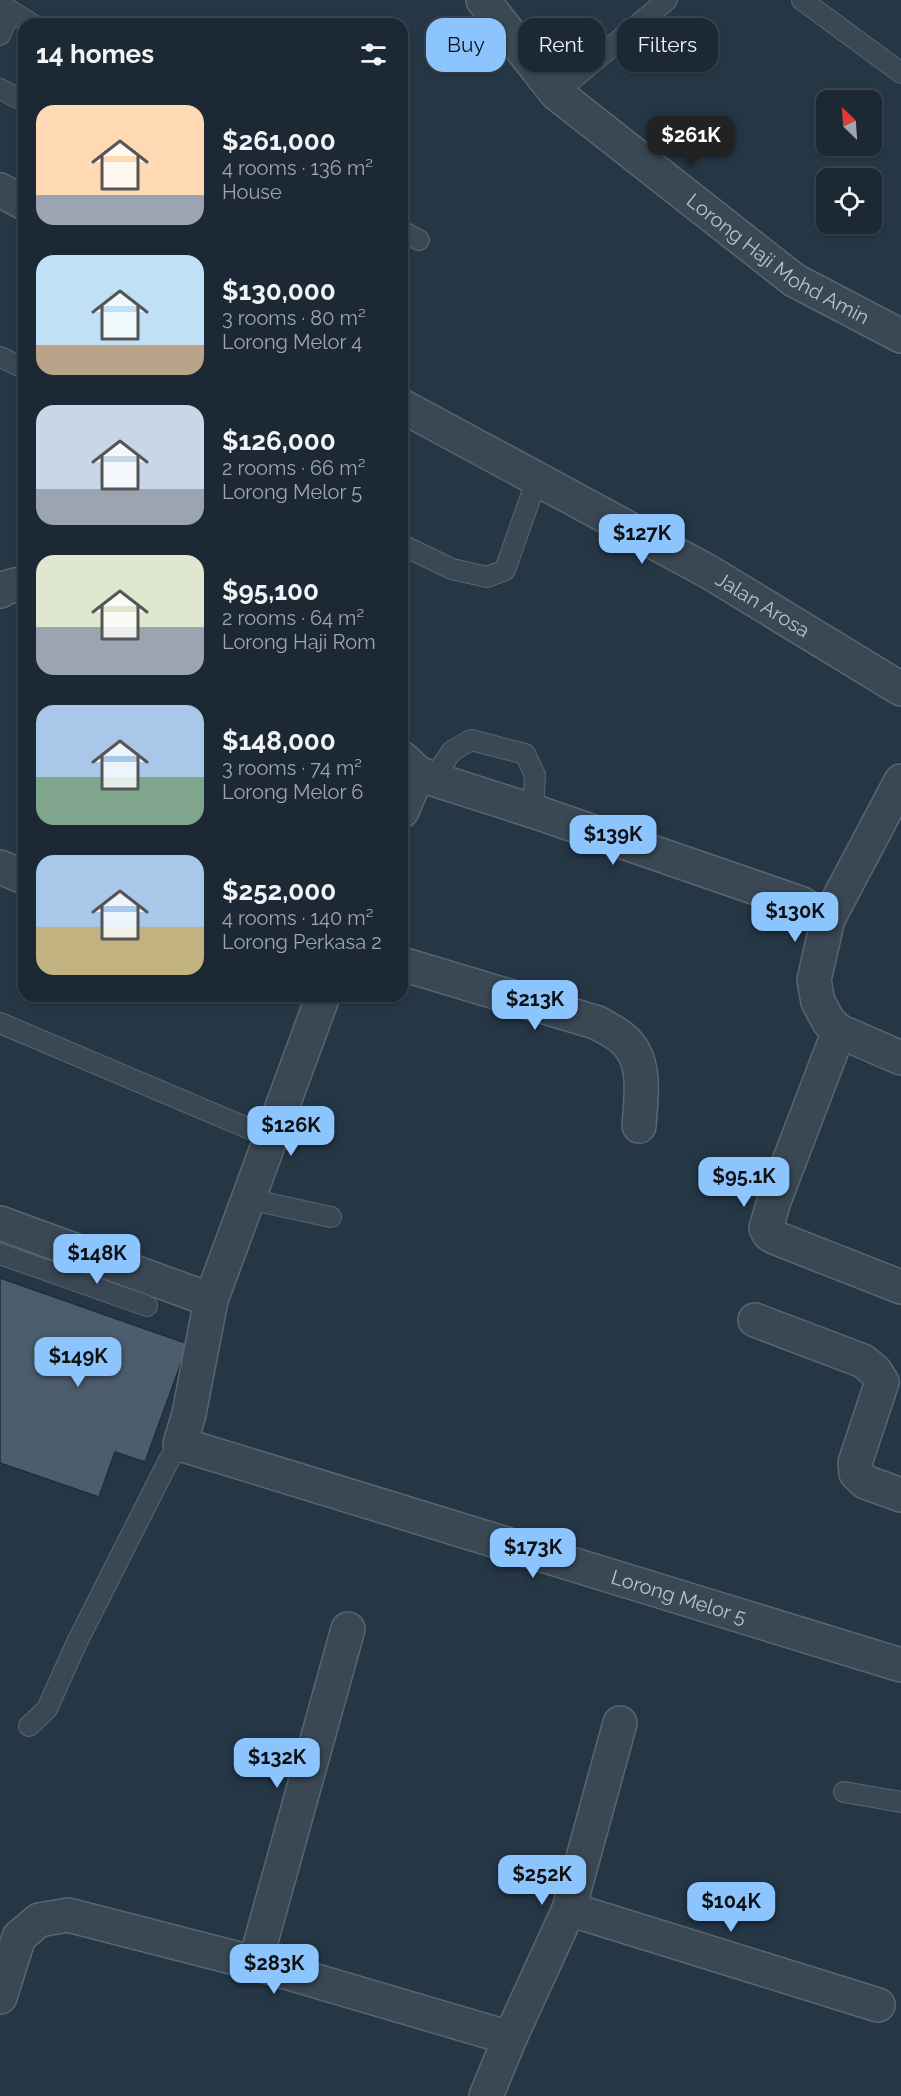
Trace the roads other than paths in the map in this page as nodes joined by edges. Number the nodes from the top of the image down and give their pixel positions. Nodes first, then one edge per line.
1 (483, 0) edge
2 (667, 0) edge
3 (801, 0) edge
4 (5, 8) edge
5 (22, 18) edge
6 (0, 35) edge
7 (901, 73) edge
8 (0, 89) edge
9 (556, 93) junction
10 (18, 98) edge
11 (0, 190) edge
12 (18, 200) edge
13 (901, 336) edge
14 (0, 357) edge
15 (18, 365) edge
16 (408, 409) edge
17 (537, 479) junction
18 (408, 548) edge
19 (18, 584) edge
20 (0, 591) edge
21 (901, 689) edge
22 (418, 770) edge
23 (901, 781) edge
24 (408, 796) edge
25 (533, 811) junction
26 (0, 867) edge
27 (18, 874) edge
28 (828, 919) junction
29 (408, 966) edge
30 (321, 1002) edge
31 (0, 1023) edge
32 (839, 1031) junction
33 (901, 1058) edge
34 (639, 1126) dead end
35 (271, 1138) junction
36 (248, 1199) junction
37 (331, 1217) dead end
38 (0, 1223) edge
39 (0, 1254) edge
40 (901, 1287) edge
41 (211, 1300) junction
42 (147, 1306) dead end
43 (755, 1320) dead end
44 (180, 1444) junction
45 (901, 1495) edge
46 (348, 1629) dead end
47 (901, 1665) edge
48 (620, 1723) dead end
49 (29, 1726) dead end
50 (844, 1792) dead end
51 (901, 1802) edge
52 (569, 1909) junction
53 (255, 1963) junction
54 (0, 1997) edge
55 (878, 2005) dead end
56 (510, 2038) junction
57 (486, 2096) edge

1 - 9 street, Lorong Haji Mohd Amin
2 - 9 lane
3 - 7 lane
4 - 5 lane
4 - 6 lane
8 - 10 lane
9 - 13 street, Lorong Haji Mohd Amin
11 - 12 street
14 - 15 lane
16 - 17 street, Jalan Arosa
17 - 18 lane
17 - 21 street, Jalan Arosa
19 - 20 street
22 - 24 street
22 - 25 street
22 - 25 lane
23 - 28 street
25 - 28 street
26 - 27 street
28 - 32 street
29 - 34 street
30 - 35 street
31 - 35 lane
32 - 33 street
32 - 40 street
35 - 36 street
36 - 37 lane
36 - 41 street
38 - 41 street
39 - 42 lane
41 - 44 street
43 - 45 street
44 - 47 street, Lorong Melor 5
44 - 49 lane
46 - 53 street
48 - 52 street
50 - 51 lane
52 - 55 street
52 - 56 street
53 - 54 street
53 - 56 street
56 - 57 street

